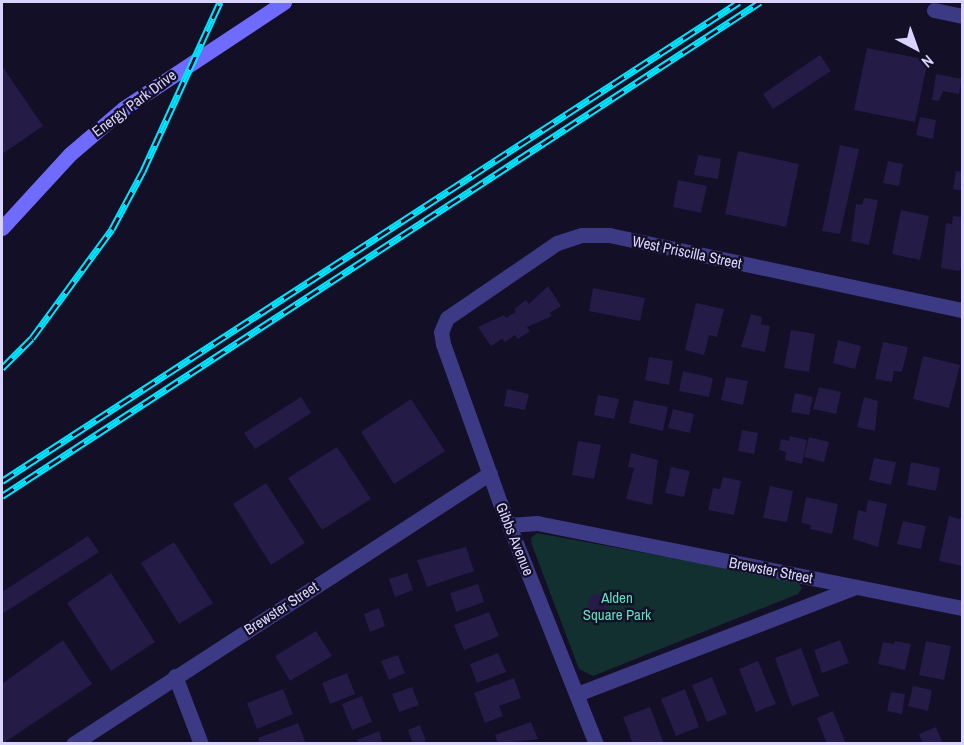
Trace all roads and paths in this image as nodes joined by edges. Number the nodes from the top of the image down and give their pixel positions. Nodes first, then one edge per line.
1 (284, 2) edge
2 (934, 10) dead end
3 (963, 16) edge
4 (2, 228) edge
5 (963, 310) edge
6 (441, 332) joint
7 (490, 473) junction
8 (509, 525) junction
9 (856, 587) junction
10 (963, 608) edge
11 (175, 676) junction
12 (577, 694) junction
13 (73, 744) edge
14 (201, 744) edge
15 (596, 744) edge

1 - 4 street, Energy Park Drive
2 - 3 street
5 - 6 street, West Priscilla Street
6 - 7 street, Gibbs Avenue
7 - 8 street, Gibbs Avenue
7 - 11 street, Brewster Street
8 - 9 street, Brewster Street
8 - 12 street, Gibbs Avenue
9 - 10 street, Brewster Street
9 - 12 street, Brewster Street
11 - 13 street, Brewster Street
11 - 14 street
12 - 15 street, Gibbs Avenue

